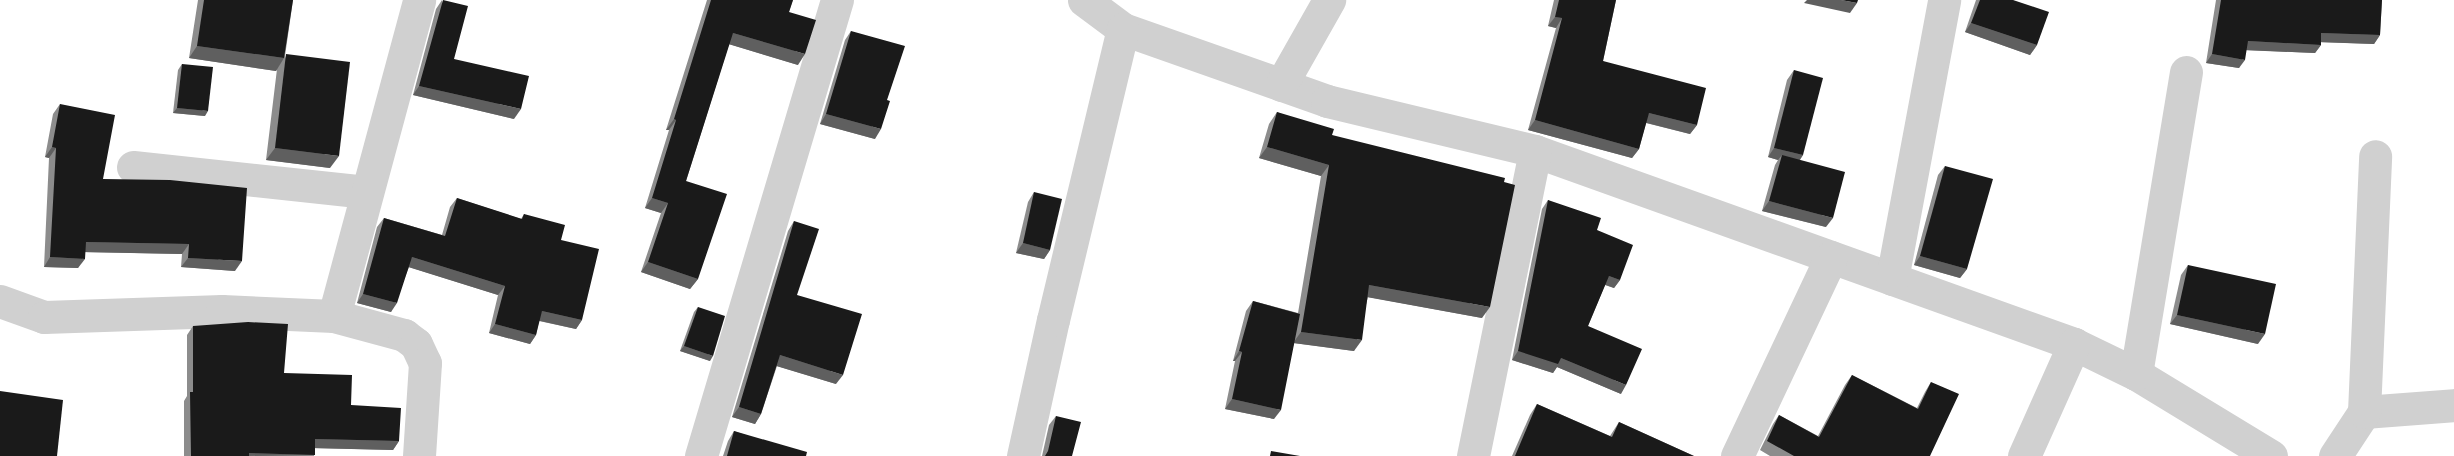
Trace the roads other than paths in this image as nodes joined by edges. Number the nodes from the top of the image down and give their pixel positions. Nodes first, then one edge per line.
1 (419, 0) edge
2 (837, 0) edge
3 (1084, 0) edge
4 (1329, 0) edge
5 (1944, 0) edge
6 (1123, 29) junction
7 (2186, 72) dead end
8 (1281, 85) junction
9 (1535, 151) junction
10 (2375, 156) dead end
11 (133, 168) dead end
12 (367, 192) junction
13 (1831, 257) junction
14 (1892, 279) junction
15 (0, 300) edge
16 (334, 316) junction
17 (2074, 344) junction
18 (2136, 374) junction
19 (2454, 405) edge
20 (2364, 412) junction
21 (419, 456) edge
22 (701, 456) edge
23 (1023, 456) edge
24 (1473, 456) edge
25 (1737, 456) edge
26 (2024, 456) edge
27 (2271, 456) edge
28 (2336, 456) edge

1 - 12 street
2 - 22 street
3 - 6 street
4 - 8 street
5 - 14 street
6 - 8 street
6 - 23 street
7 - 18 street
8 - 9 street
9 - 13 street
9 - 24 street
10 - 20 street
11 - 12 street
12 - 16 street
13 - 14 street
13 - 25 street
14 - 17 street
15 - 16 street
16 - 21 street
17 - 18 street
17 - 26 street
18 - 27 street
19 - 20 street
20 - 28 street

